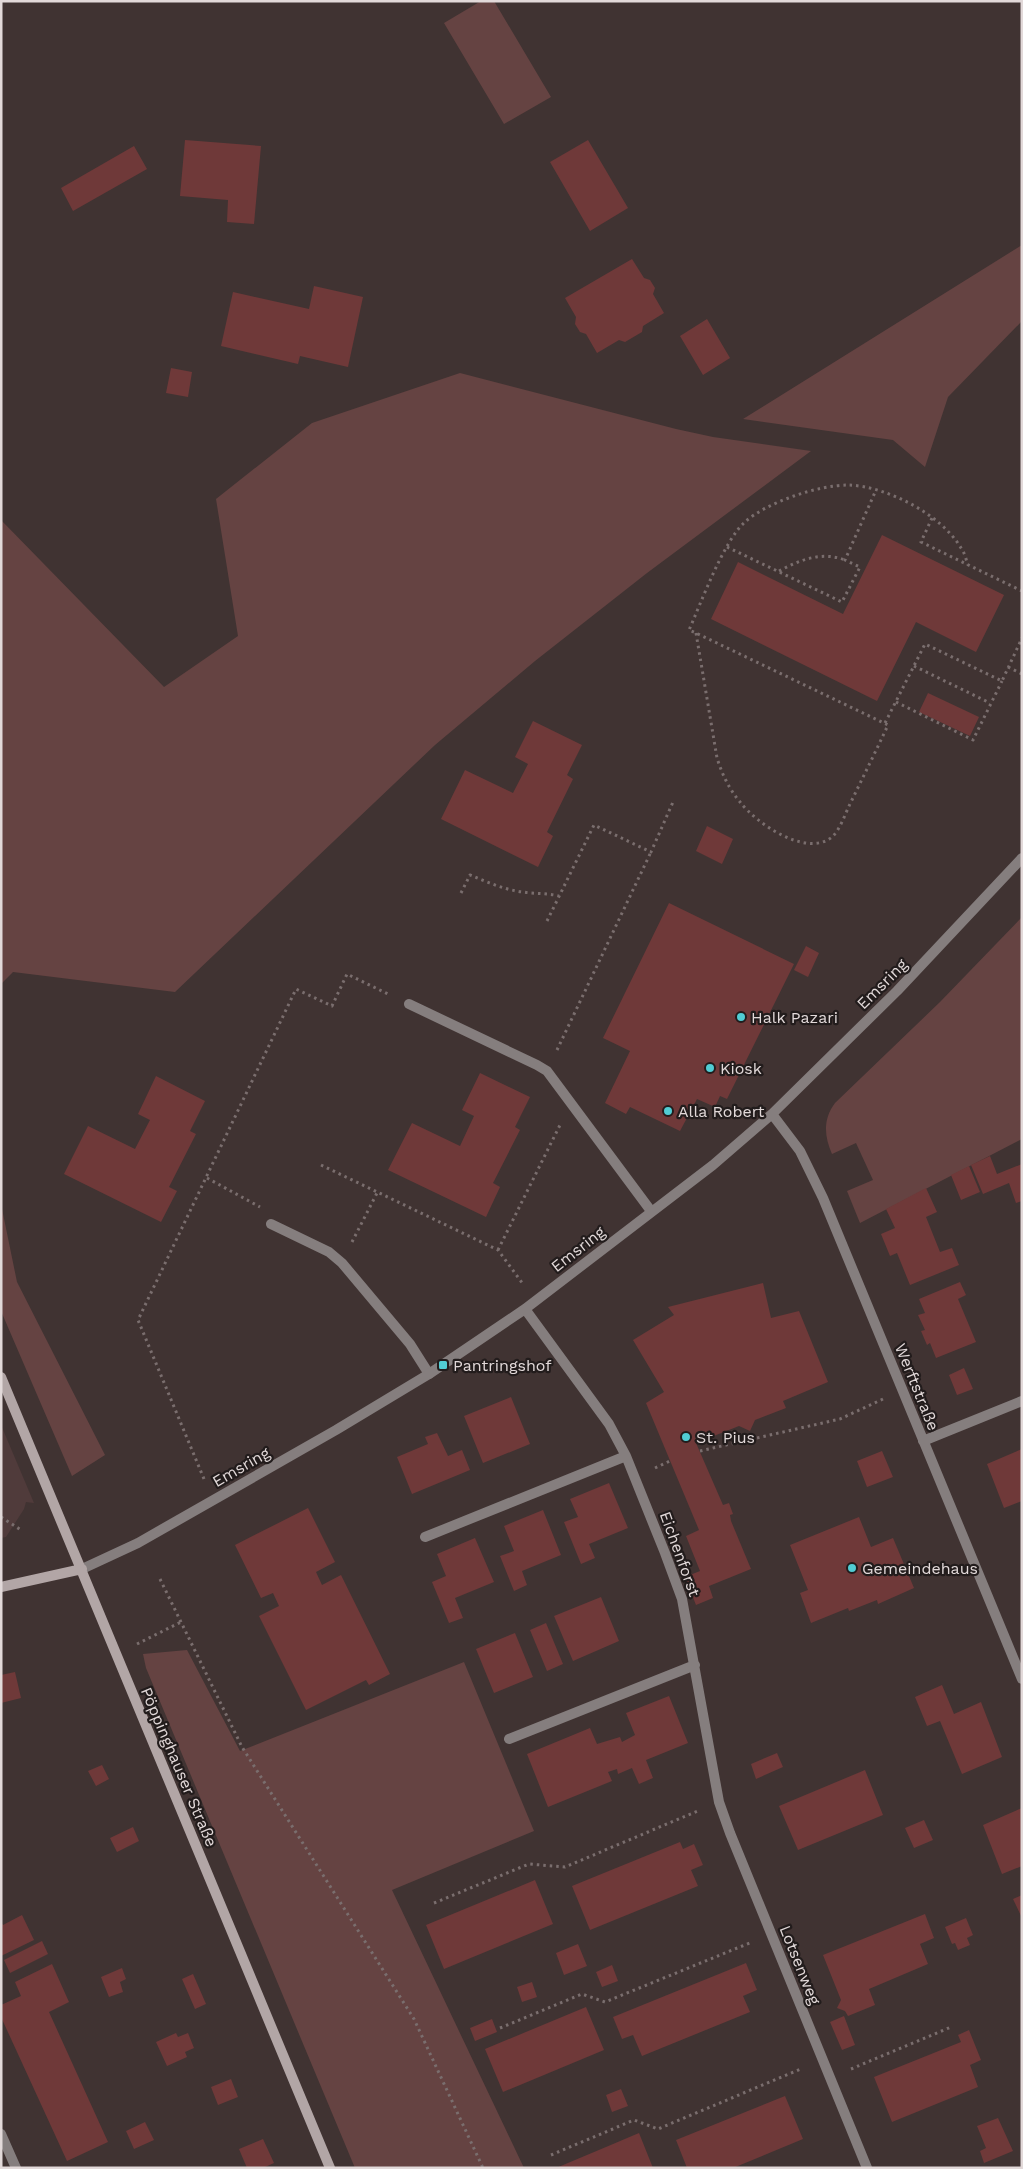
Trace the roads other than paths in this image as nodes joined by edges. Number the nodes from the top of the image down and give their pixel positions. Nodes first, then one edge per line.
1 (1022, 858) edge
2 (409, 1004) road end
3 (772, 1114) junction
4 (651, 1211) junction
5 (270, 1224) road end
6 (525, 1309) junction
7 (429, 1374) junction
8 (1, 1377) edge
9 (1022, 1400) edge
10 (923, 1441) junction
11 (626, 1456) junction
12 (425, 1537) dead end
13 (82, 1569) junction
14 (1, 1587) edge
15 (695, 1666) junction
16 (1022, 1679) edge
17 (509, 1739) dead end
18 (712, 1772) joint
19 (1, 2134) edge
20 (16, 2168) edge
21 (330, 2168) edge
22 (867, 2168) edge

1 - 3 street, Emsring
2 - 4 street
3 - 4 street, Emsring
3 - 10 street, Werftstraße
4 - 6 street, Emsring
5 - 7 street
6 - 7 street, Emsring
6 - 11 street, Eichenforst
7 - 13 street, Emsring
8 - 13 main road, Pöppinghauser Straße
9 - 10 street
10 - 16 street, Werftstraße
11 - 12 street
11 - 15 street, Eichenforst
13 - 14 main road
13 - 21 main road, Pöppinghauser Straße
15 - 17 street
15 - 18 street, Eichenforst
18 - 22 street, Lotsenweg
19 - 20 street

